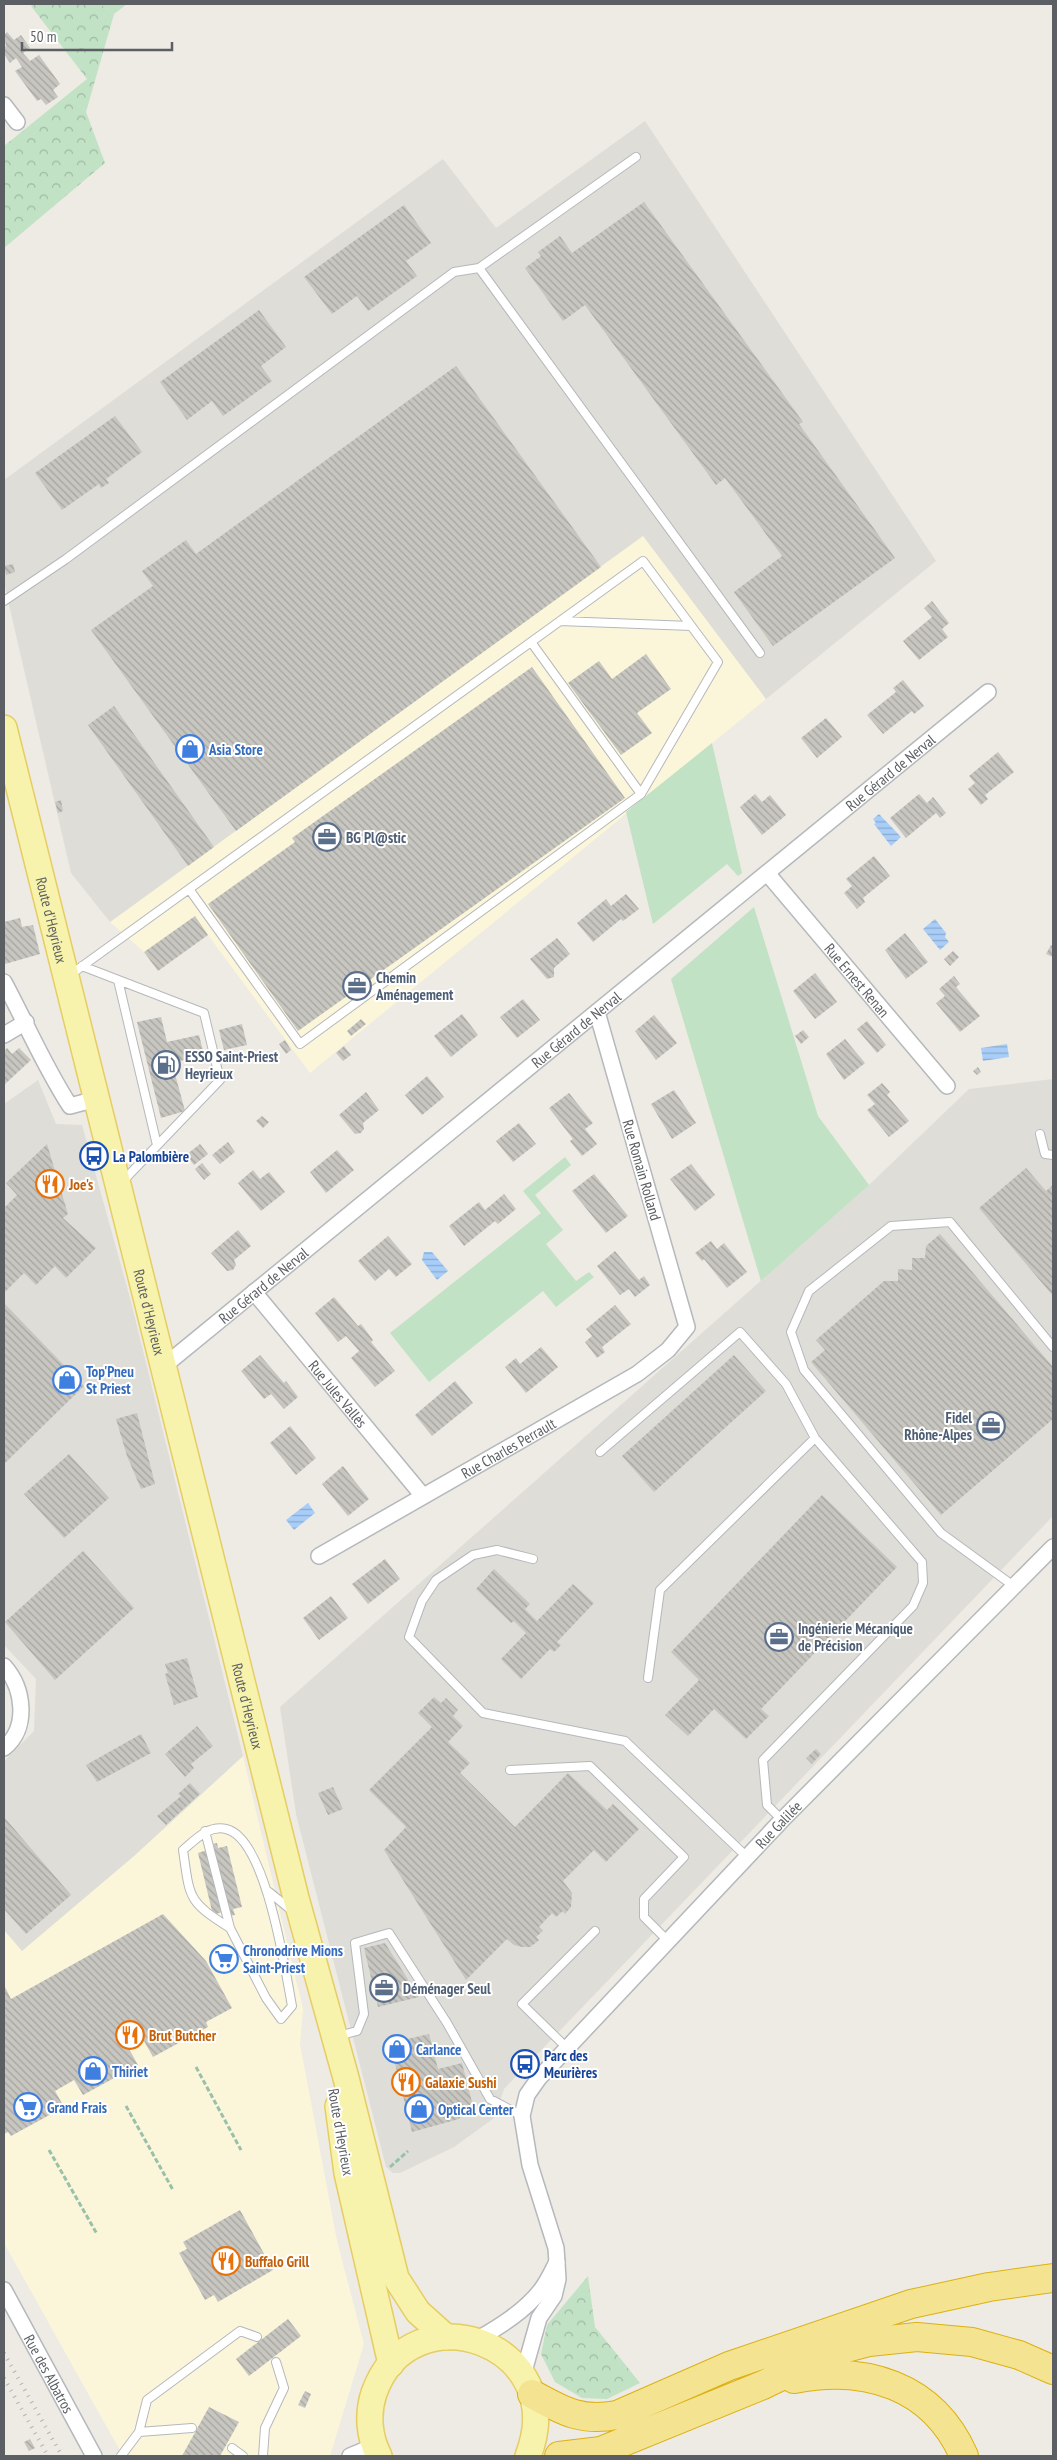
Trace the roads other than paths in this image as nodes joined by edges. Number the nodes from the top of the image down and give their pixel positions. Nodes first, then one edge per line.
1 (4, 105) edge
2 (16, 122) dead end
3 (636, 157) dead end
4 (479, 268) junction
5 (4, 602) edge
6 (560, 622) junction
7 (691, 626) junction
8 (531, 642) junction
9 (760, 653) dead end
10 (988, 692) dead end
11 (4, 728) edge
12 (641, 794) junction
13 (767, 872) junction
14 (189, 889) junction
15 (74, 972) junction
16 (118, 980) junction
17 (4, 982) edge
18 (597, 1012) junction
19 (26, 1022) junction
20 (4, 1035) edge
21 (947, 1086) dead end
22 (96, 1099) junction
23 (1040, 1134) dead end
24 (157, 1145) junction
25 (1053, 1154) edge
26 (118, 1186) junction
27 (254, 1292) junction
28 (687, 1327) joint
29 (1053, 1347) edge
30 (164, 1366) junction
31 (815, 1438) junction
32 (600, 1452) dead end
33 (423, 1496) junction
34 (1053, 1547) edge
35 (319, 1556) dead end
36 (533, 1559) dead end
37 (1015, 1587) junction
38 (4, 1666) edge
39 (648, 1678) dead end
40 (4, 1748) edge
41 (510, 1770) dead end
42 (782, 1820) junction
43 (205, 1831) junction
44 (747, 1857) junction
45 (269, 1892) junction
46 (296, 1898) junction
47 (301, 1924) junction
48 (230, 1928) junction
49 (595, 1931) dead end
50 (668, 1941) junction
51 (334, 2037) junction
52 (567, 2048) junction
53 (522, 2116) junction
54 (558, 2261) junction
55 (1053, 2278) edge
56 (4, 2290) edge
57 (860, 2322) junction
58 (257, 2337) dead end
59 (446, 2337) junction
60 (476, 2340) junction
61 (1053, 2353) edge
62 (276, 2362) dead end
63 (391, 2364) junction
64 (1053, 2370) edge
65 (528, 2384) junction
66 (763, 2385) junction
67 (192, 2428) dead end
68 (139, 2432) junction
69 (232, 2448) dead end
70 (376, 2451) edge
71 (94, 2456) edge
72 (121, 2456) edge
73 (243, 2456) edge
74 (263, 2456) edge
75 (350, 2456) edge
76 (528, 2456) edge
77 (559, 2456) edge
78 (964, 2456) edge

1 - 2 street
3 - 4 lane
4 - 5 lane
4 - 9 lane
6 - 7 lane
6 - 7 lane
6 - 8 lane
7 - 12 lane
8 - 12 lane
8 - 14 lane
10 - 13 street, Rue Gérard de Nerval
11 - 15 main road, Route d'Heyrieux
12 - 14 lane
13 - 18 street, Rue Gérard de Nerval
13 - 21 street, Rue Ernest Renan
14 - 15 lane
15 - 16 lane
15 - 22 main road, Route d'Heyrieux
16 - 24 lane
16 - 24 lane
17 - 19 street
18 - 27 street, Rue Gérard de Nerval
18 - 28 street, Rue Romain Rolland
19 - 20 street
19 - 22 street
22 - 26 main road, Route d'Heyrieux
23 - 25 lane
24 - 26 lane
26 - 30 main road, Route d'Heyrieux
27 - 30 street, Rue Gérard de Nerval
27 - 33 street, Rue Jules Vallès
28 - 33 street, Rue Charles Perrault
29 - 37 lane
30 - 46 main road, Route d'Heyrieux
31 - 32 lane
31 - 39 lane
31 - 42 lane
33 - 35 street, Rue Charles Perrault
34 - 37 street, Rue Galilée
36 - 44 lane
37 - 42 street, Rue Galilée
38 - 40 street
41 - 50 lane
42 - 44 street, Rue Galilée
43 - 45 lane
43 - 48 lane
43 - 48 lane
44 - 50 street, Rue Galilée
45 - 47 lane
45 - 48 lane
46 - 47 main road, Route d'Heyrieux
46 - 51 main road, Route d'Heyrieux
47 - 63 main road, Route d'Heyrieux
49 - 52 lane
50 - 52 street, Rue Galilée
51 - 53 lane
51 - 59 main road, Route d'Heyrieux
52 - 53 street, Rue Galilée
53 - 54 street
54 - 60 street
54 - 65 street
55 - 57 highway
56 - 71 street, Rue des Albatros
57 - 61 highway
57 - 65 highway
58 - 68 lane
59 - 60 main road
59 - 63 main road
60 - 65 main road
62 - 74 lane
63 - 70 main road
64 - 66 highway
65 - 76 main road
66 - 77 highway
66 - 78 highway
67 - 68 lane
68 - 72 lane
69 - 73 lane
70 - 75 street

